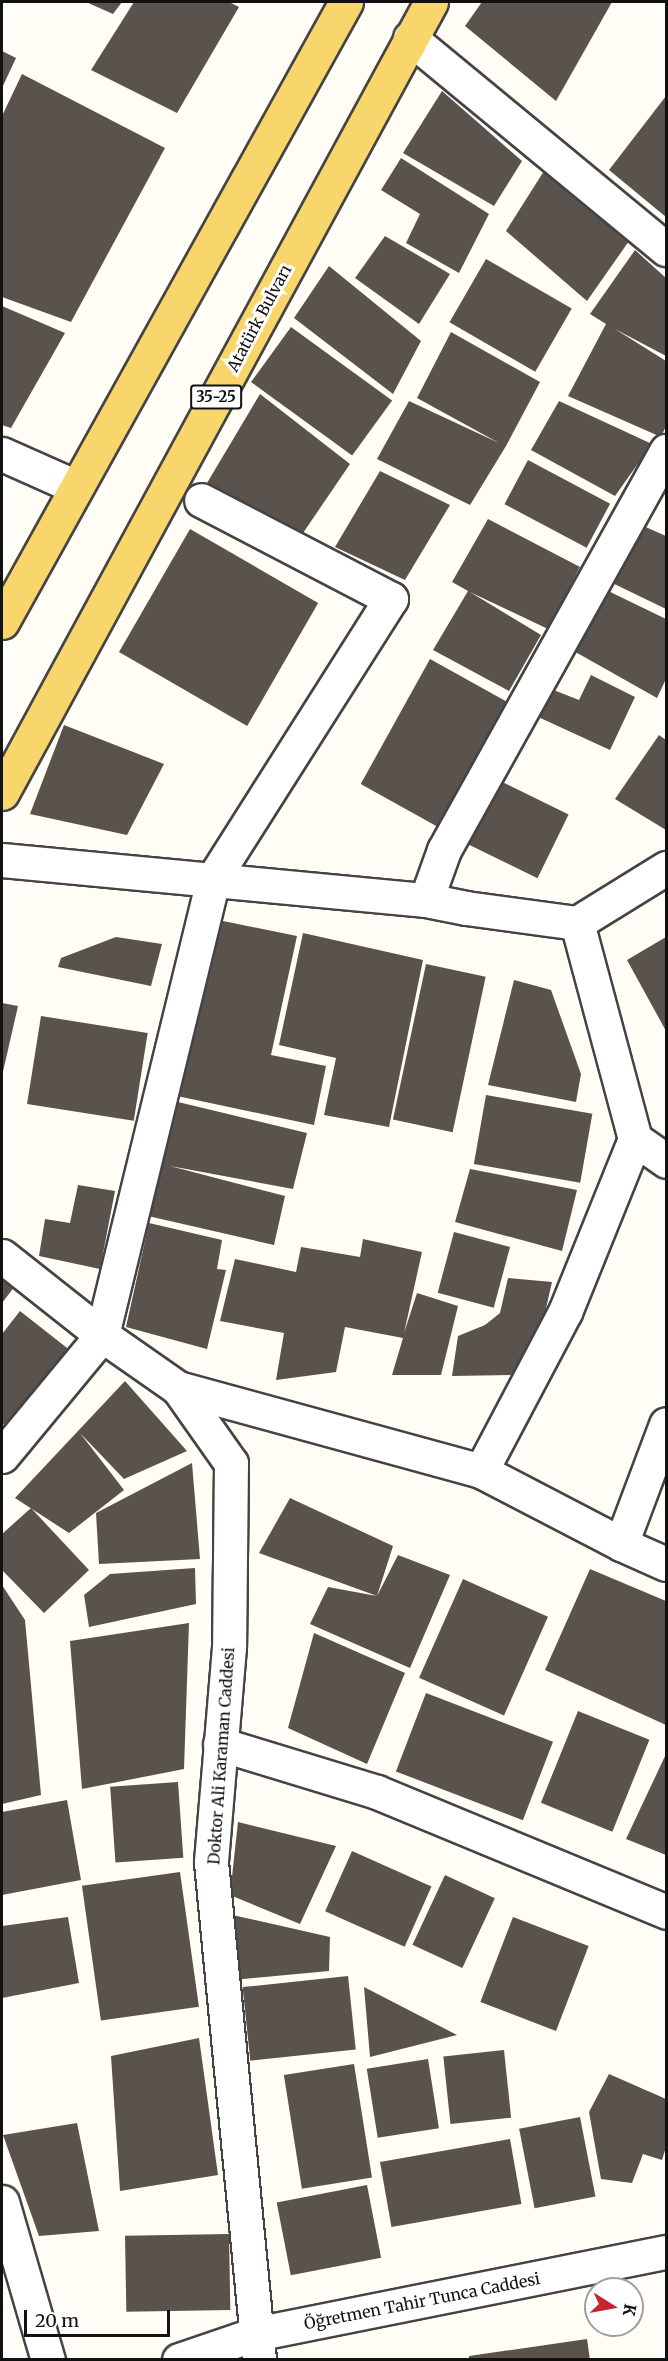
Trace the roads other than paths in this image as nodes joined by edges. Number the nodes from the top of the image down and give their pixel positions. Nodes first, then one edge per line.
1 (346, 2) edge
2 (431, 2) edge
3 (410, 38) junction
4 (666, 249) edge
5 (666, 451) edge
6 (2, 454) edge
7 (76, 487) junction
8 (201, 500) dead end
9 (2, 622) edge
10 (2, 793) edge
11 (2, 860) edge
12 (666, 868) edge
13 (213, 879) junction
14 (426, 900) junction
15 (577, 923) junction
16 (635, 1139) junction
17 (666, 1161) edge
18 (2, 1256) edge
19 (102, 1335) junction
20 (178, 1388) junction
21 (666, 1424) edge
22 (2, 1456) edge
23 (481, 1471) junction
24 (621, 1544) junction
25 (666, 1564) edge
26 (220, 1744) junction
27 (666, 1911) edge
28 (2, 2202) edge
29 (666, 2252) edge
30 (257, 2347) edge
31 (48, 2360) edge
32 (179, 2360) edge

1 - 7 main road
2 - 3 main road, Atatürk Bulvarı / 35-25
3 - 4 street
3 - 10 main road, Atatürk Bulvarı / 35-25
5 - 14 street
6 - 7 street
7 - 9 main road
8 - 13 street
11 - 13 street
12 - 15 street
13 - 14 street
13 - 19 street
14 - 15 street
15 - 16 street
16 - 17 street
16 - 23 street
18 - 19 street, Doktor Ali Karaman Caddesi
19 - 20 street, Doktor Ali Karaman Caddesi
19 - 22 street
20 - 23 street
20 - 26 street, Doktor Ali Karaman Caddesi
21 - 24 street
23 - 24 street
24 - 25 street
26 - 27 street
26 - 30 street, Doktor Ali Karaman Caddesi
28 - 31 street
29 - 30 street, Öğretmen Tahir Tunca Caddesi
30 - 32 street, Öğretmen Tahir Tunca Caddesi

